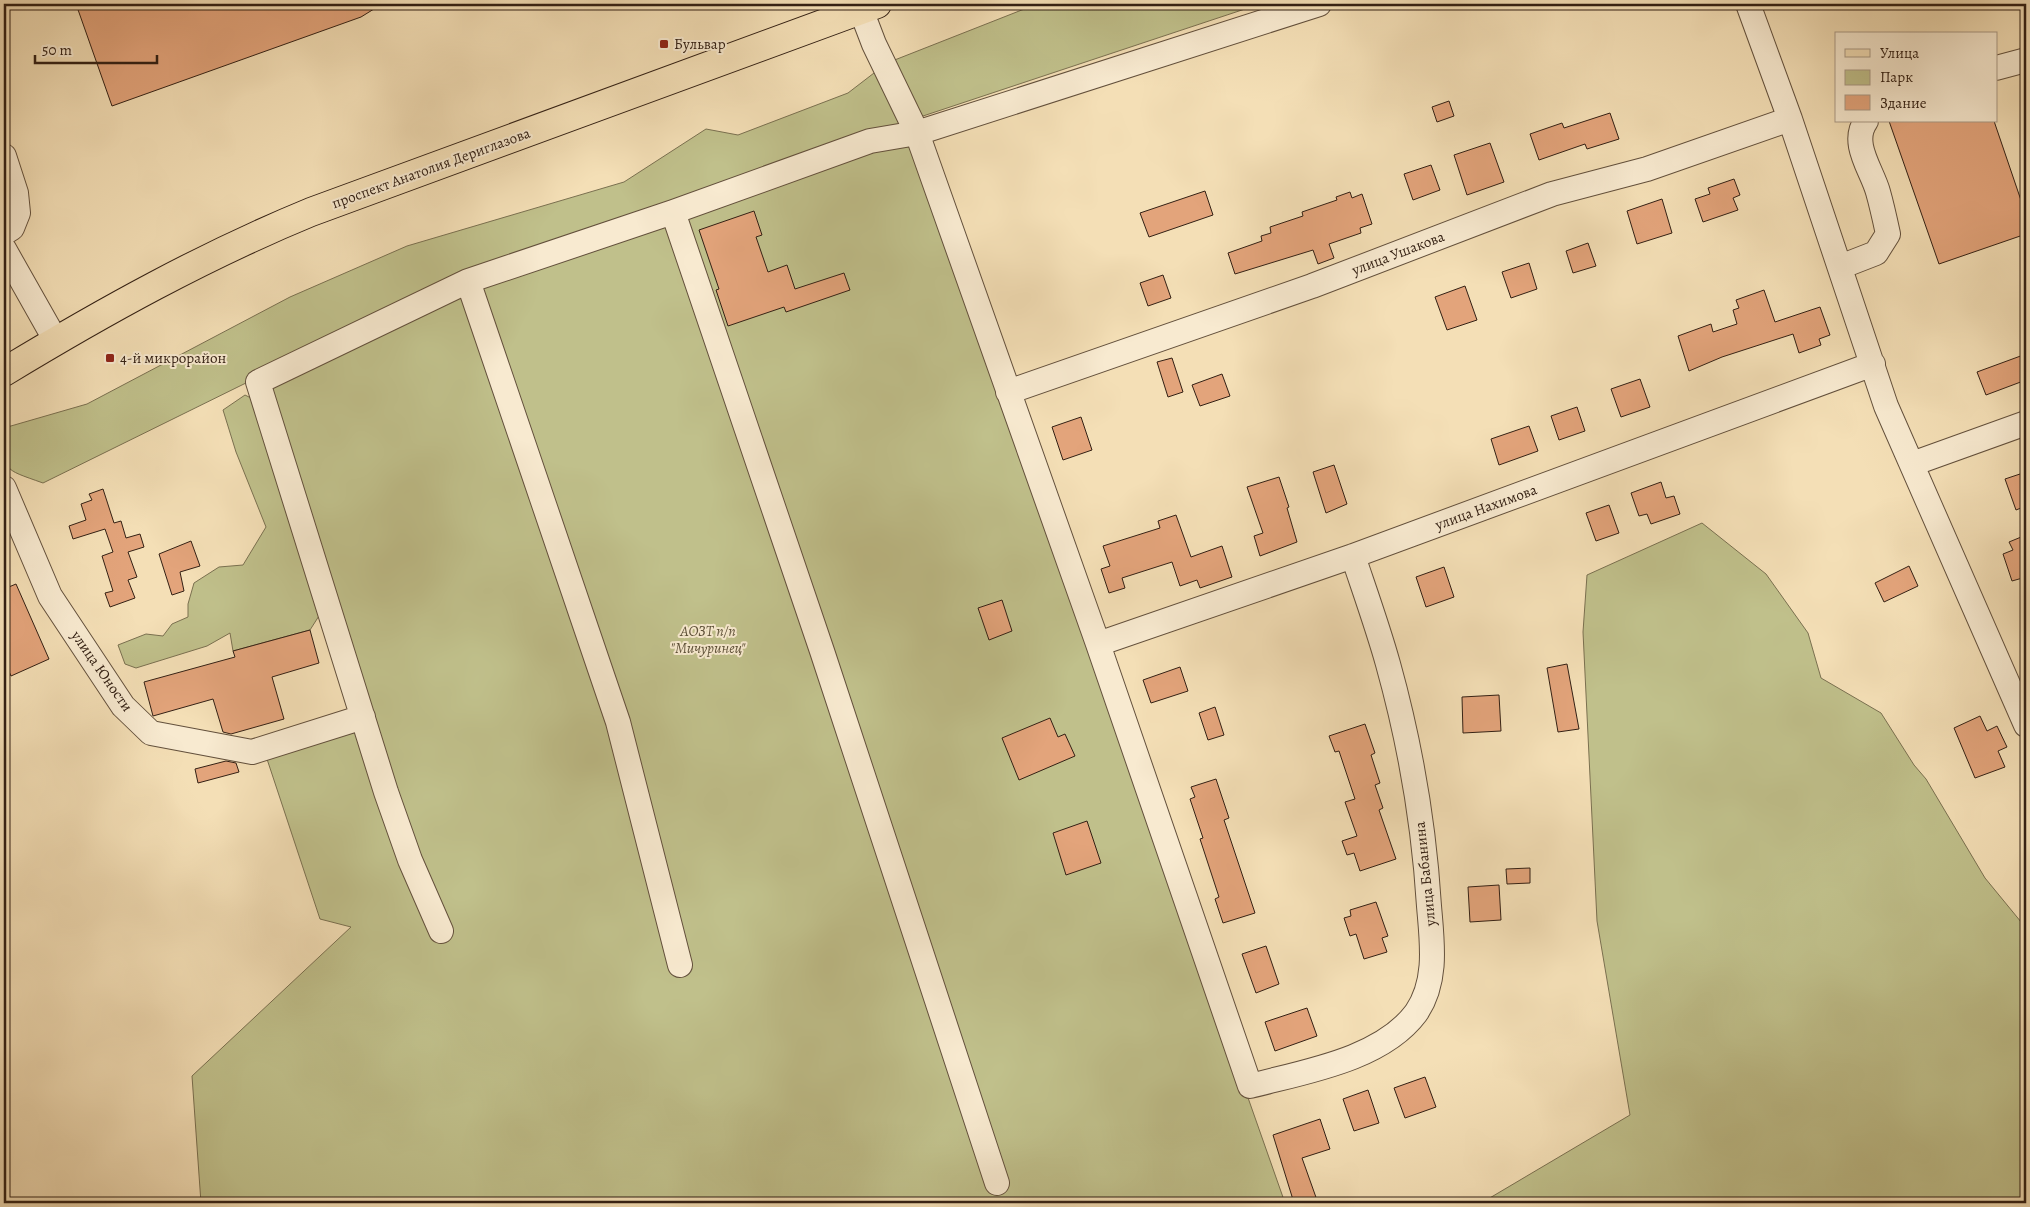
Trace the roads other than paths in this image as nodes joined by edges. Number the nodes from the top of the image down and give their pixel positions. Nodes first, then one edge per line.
1 (1319, 4) edge
2 (1748, 4) edge
3 (869, 7) edge
4 (2026, 60) edge
5 (1998, 67) edge
6 (1790, 119) junction
7 (1865, 122) edge
8 (917, 133) junction
9 (4, 156) edge
10 (673, 212) junction
11 (4, 233) edge
12 (4, 250) edge
13 (1840, 267) junction
14 (468, 281) junction
15 (56, 341) junction
16 (1873, 364) junction
17 (4, 372) edge
18 (1008, 392) junction
19 (2026, 422) edge
20 (1912, 464) junction
21 (4, 488) edge
22 (1353, 556) junction
23 (1098, 644) junction
24 (2024, 716) edge
25 (363, 717) junction
26 (441, 931) dead end
27 (680, 965) dead end
28 (997, 1183) dead end

1 - 8 street
2 - 6 street
3 - 8 street
3 - 15 main road, проспект Анатолия Дериглазова
4 - 5 street
6 - 13 street
6 - 18 street, улица Ушакова
7 - 13 street
8 - 10 street
8 - 18 street
9 - 11 street
10 - 14 street
10 - 28 street
12 - 15 street
13 - 16 street
14 - 25 street
14 - 27 street
15 - 17 main road, проспект Анатолия Дериглазова
16 - 20 street
16 - 22 street, улица Нахимова
18 - 23 street
19 - 20 street
20 - 24 street
21 - 25 street, улица Юности
22 - 23 street, улица Нахимова
22 - 23 street, улица Бабанина
25 - 26 street

